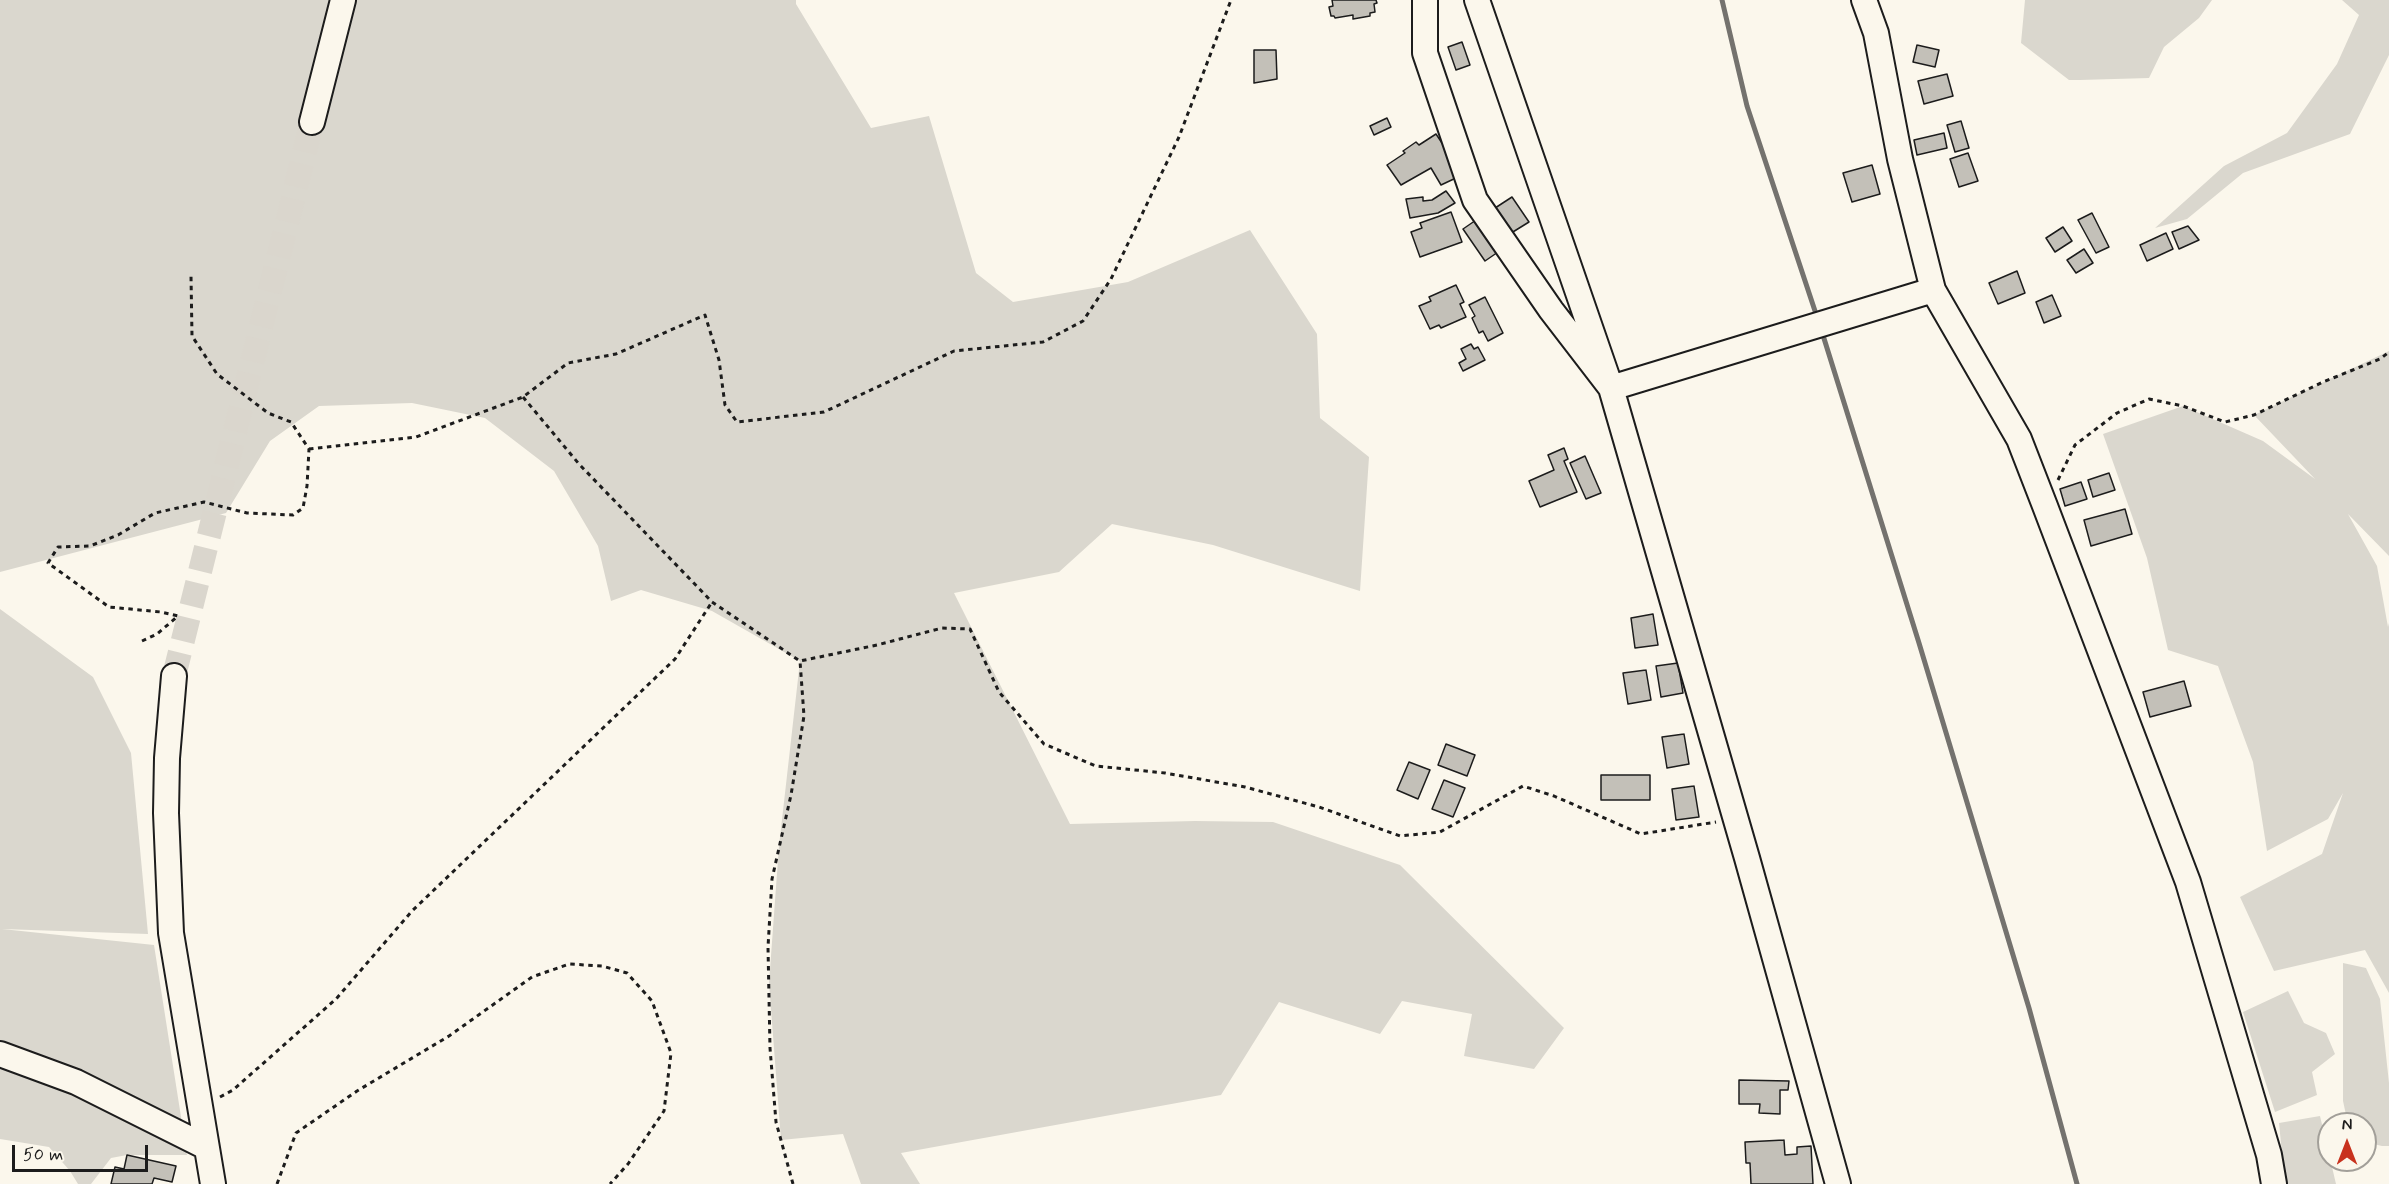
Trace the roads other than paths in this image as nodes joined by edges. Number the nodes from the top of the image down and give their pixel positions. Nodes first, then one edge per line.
1 (343, 0) edge
2 (1425, 0) edge
3 (1477, 0) edge
4 (1864, 0) edge
5 (312, 122) tunnel mouth
6 (1933, 290) junction
7 (1611, 388) junction
8 (174, 676) tunnel mouth
9 (0, 1054) edge
10 (206, 1147) junction
11 (213, 1184) edge
12 (1838, 1184) edge
13 (2274, 1184) edge

1 - 5 street
2 - 7 street
3 - 7 street
4 - 6 street
6 - 7 street
6 - 13 street
7 - 12 street
8 - 10 street
9 - 10 street
10 - 11 street

